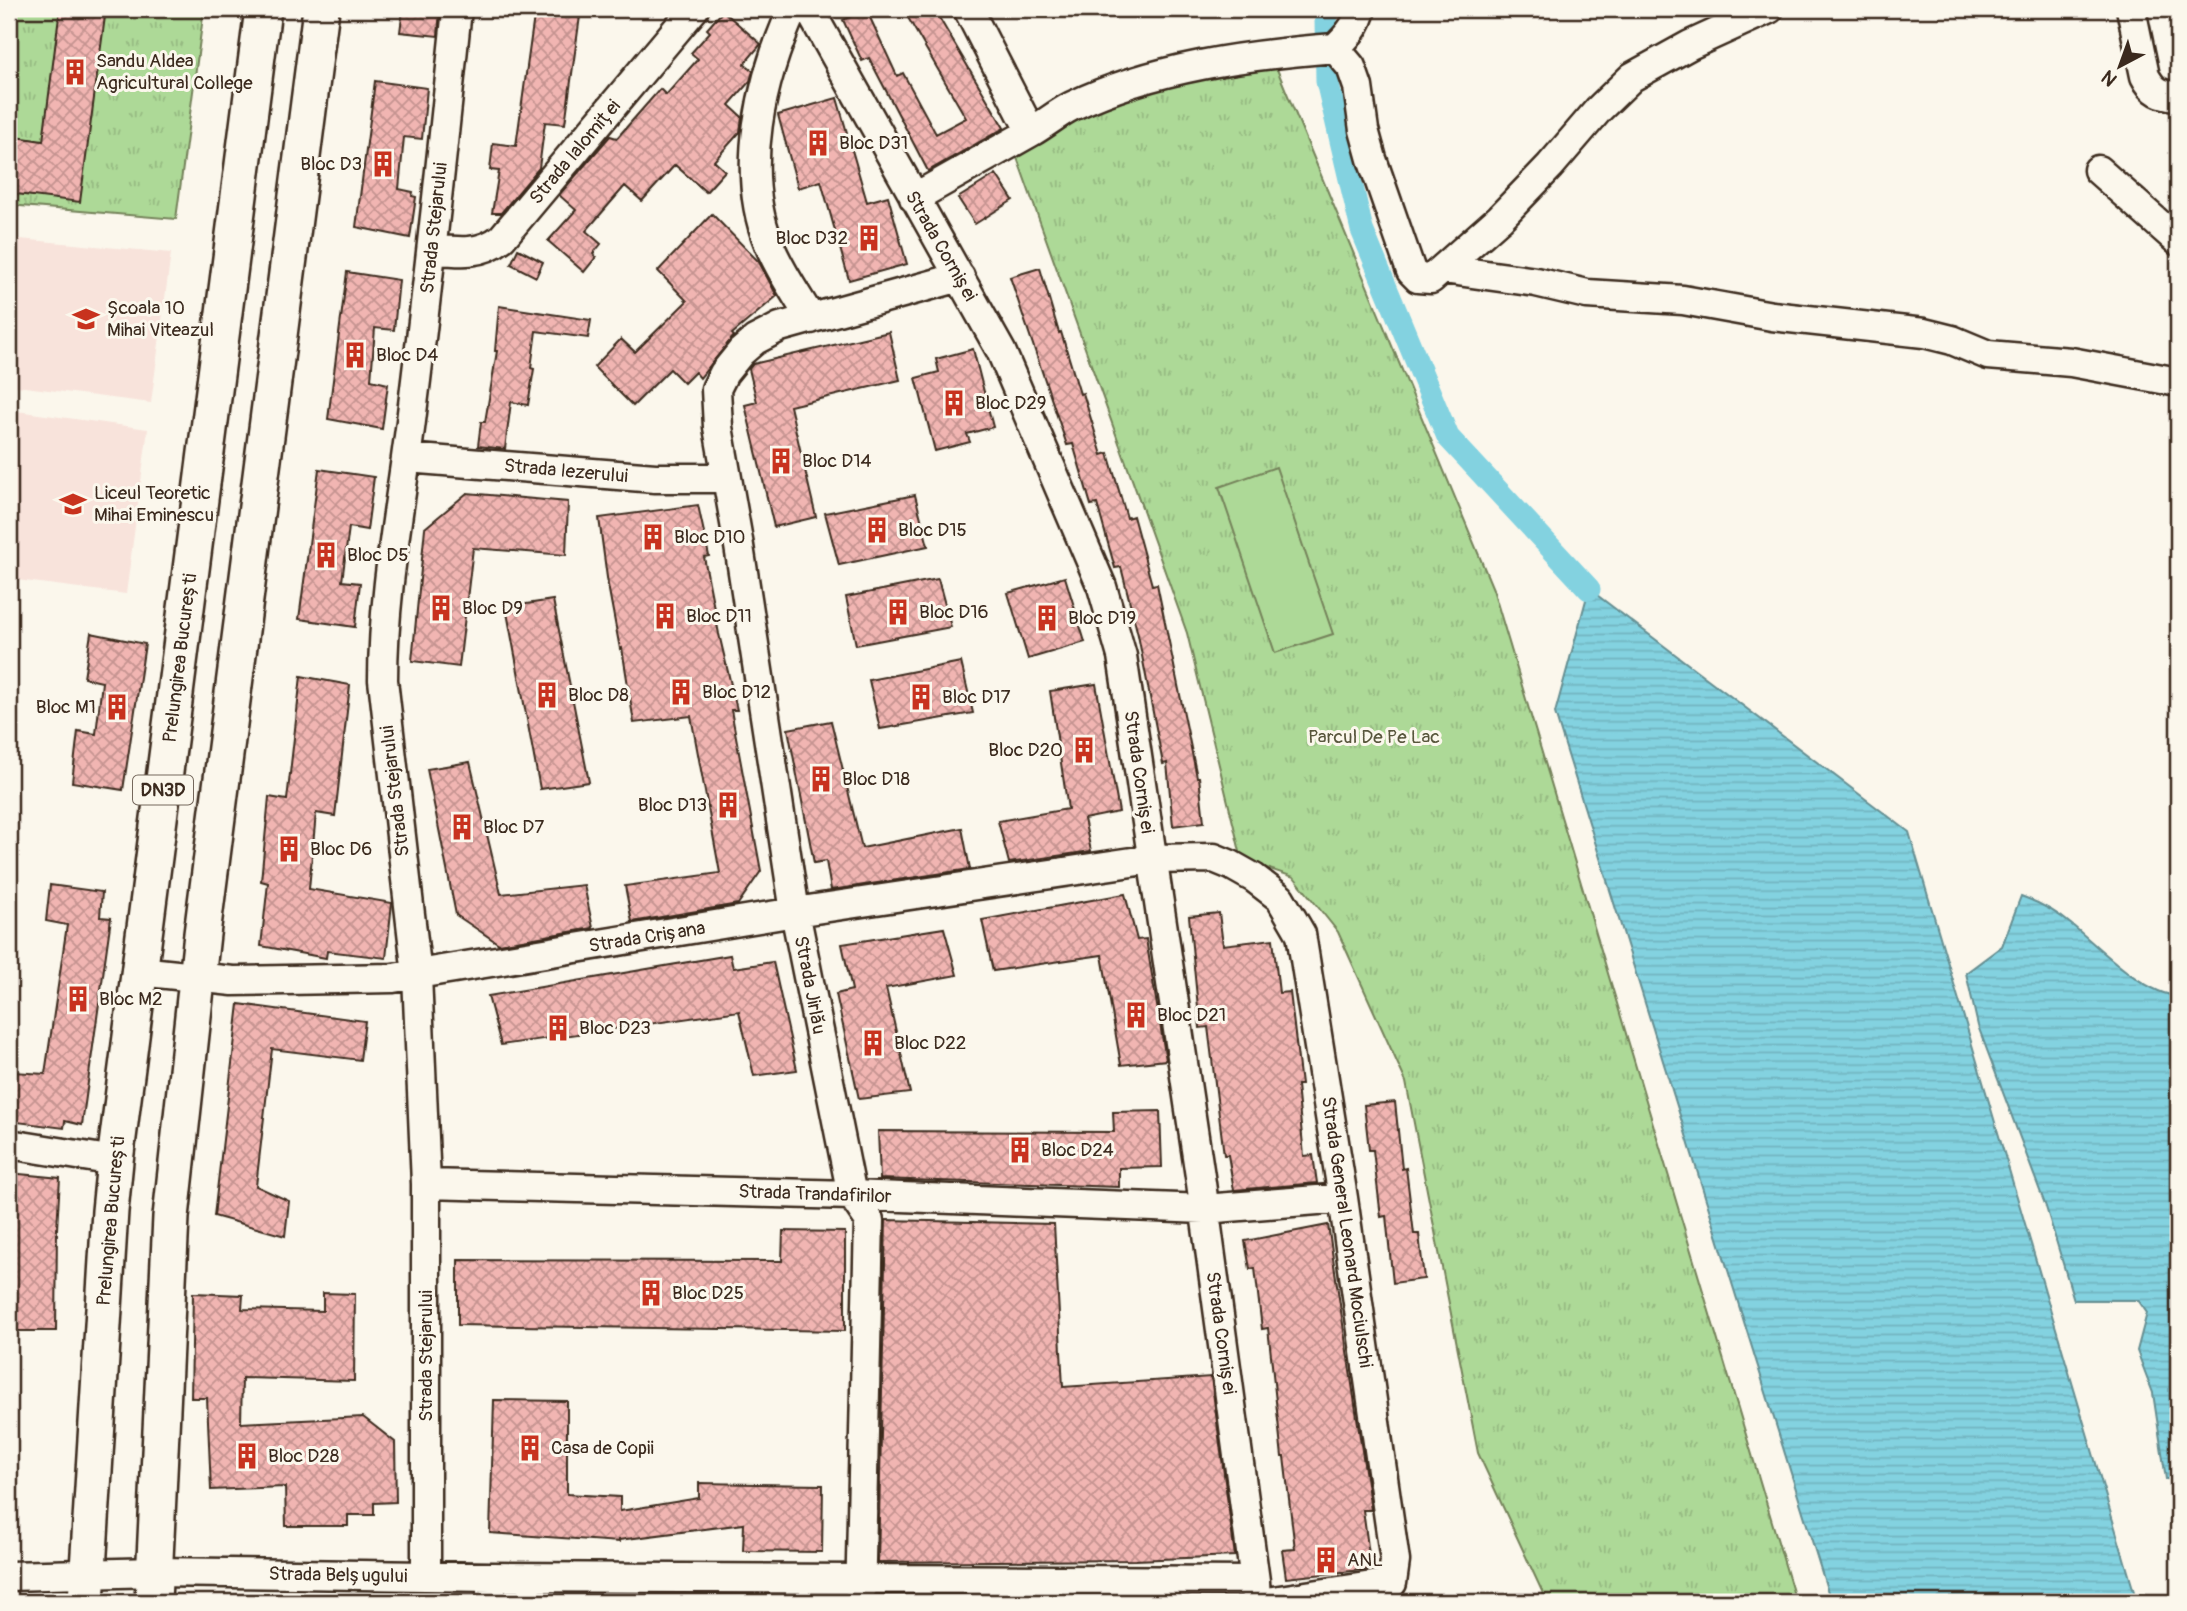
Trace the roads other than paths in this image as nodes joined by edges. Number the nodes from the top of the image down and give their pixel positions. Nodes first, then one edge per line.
1 (263, 9) edge
2 (321, 9) edge
3 (457, 9) edge
4 (694, 9) edge
5 (793, 9) edge
6 (809, 9) edge
7 (968, 9) edge
8 (1361, 9) edge
9 (1769, 9) edge
10 (2130, 9) edge
11 (1335, 48) junction
12 (2178, 96) edge
13 (1031, 132) junction
14 (2098, 170) dead end
15 (914, 198) junction
16 (2178, 241) edge
17 (433, 248) junction
18 (1443, 269) junction
19 (960, 277) junction
20 (811, 319) junction
21 (2178, 382) edge
22 (407, 458) junction
23 (726, 478) junction
24 (1152, 859) junction
25 (795, 912) junction
26 (139, 971) junction
27 (417, 975) junction
28 (197, 979) junction
29 (9, 1144) edge
30 (115, 1161) junction
31 (426, 1184) junction
32 (852, 1195) junction
33 (1343, 1198) junction
34 (1204, 1209) junction
35 (9, 1576) edge
36 (426, 1576) junction
37 (154, 1587) edge
38 (87, 1588) edge
39 (491, 1590) edge
40 (860, 1591) edge
41 (1259, 1595) edge

1 - 26 main road, Prelungirea București / DN3D
2 - 28 main road, DN3D
3 - 17 street, Strada Stejarului
4 - 17 street, Strada Ialomiței
5 - 20 street
6 - 15 street, Strada Cornișei
7 - 13 street
8 - 11 street
9 - 18 street
10 - 12 street
11 - 13 street
11 - 18 street
13 - 15 street
14 - 16 street
15 - 19 street, Strada Cornișei
17 - 22 street, Strada Stejarului
18 - 21 street
19 - 20 street
19 - 24 street, Strada Cornișei
20 - 23 street, Strada Jirlău
22 - 23 street, Strada Iezerului
22 - 27 street, Strada Stejarului
23 - 25 street, Strada Jirlău
24 - 25 street, Strada Crișana
24 - 33 street, Strada General Leonard Mociulschi
24 - 34 street, Strada Cornișei
25 - 27 street, Strada Crișana
25 - 32 street, Strada Jirlău
26 - 28 street, Strada Crișana
26 - 30 main road, Prelungirea București / DN3D
27 - 28 street, Strada Crișana
27 - 31 street, Strada Stejarului
28 - 37 main road, DN3D
29 - 30 street
30 - 38 main road, Prelungirea București / DN3D
31 - 32 street, Strada Trandafirilor
31 - 36 street, Strada Stejarului
32 - 34 street, Strada Trandafirilor
32 - 40 street, Strada Jirlău
33 - 34 street, Strada Trandafirilor
33 - 41 street, Strada General Leonard Mociulschi
34 - 41 street, Strada Cornișei
35 - 38 street, Strada Belșugului
36 - 37 street, Strada Belșugului
36 - 39 street, Strada Belșugului
37 - 38 street, Strada Belșugului
39 - 40 street, Strada Belșugului
40 - 41 street, Strada Belșugului

